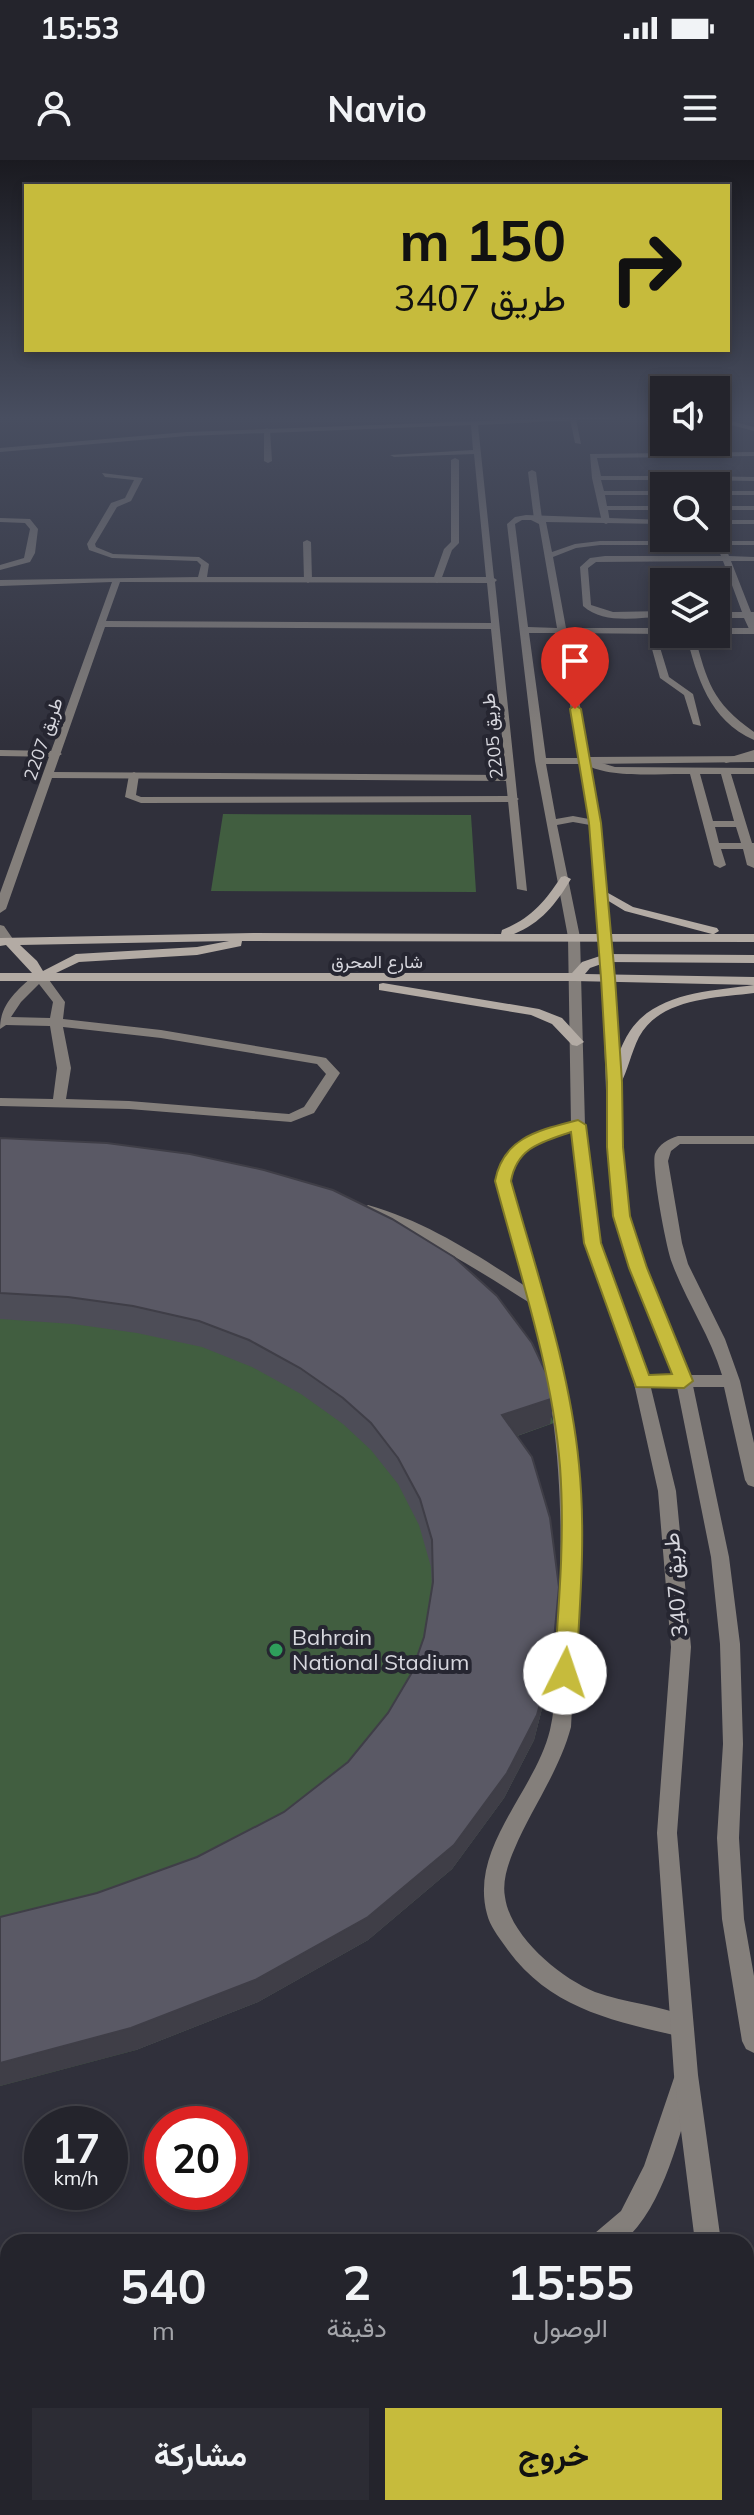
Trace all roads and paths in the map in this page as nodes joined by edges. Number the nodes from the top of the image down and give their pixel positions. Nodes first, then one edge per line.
1 (32, 527) edge
2 (103, 527) edge
3 (455, 527) edge
4 (487, 527) edge
5 (511, 527) edge
6 (544, 527) edge
7 (607, 527) edge
8 (307, 542) dead end
9 (611, 542) junction
10 (650, 542) edge
11 (730, 543) edge
12 (754, 543) edge
13 (723, 552) edge
14 (548, 556) junction
15 (726, 559) junction
16 (754, 559) edge
17 (0, 568) edge
18 (117, 579) junction
19 (202, 579) junction
20 (308, 580) junction
21 (437, 580) junction
22 (493, 580) junction
23 (0, 583) edge
24 (650, 614) edge
25 (730, 615) edge
26 (751, 615) edge
27 (102, 624) junction
28 (497, 626) junction
29 (524, 630) junction
30 (561, 630) junction
31 (650, 631) edge
32 (730, 631) edge
33 (754, 631) edge
34 (656, 648) edge
35 (694, 648) edge
36 (698, 724) dead end
37 (754, 737) edge
38 (0, 753) edge
39 (754, 753) edge
40 (57, 754) junction
41 (754, 759) edge
42 (540, 761) junction
43 (585, 761) junction
44 (725, 765) junction
45 (694, 771) junction
46 (754, 771) edge
47 (49, 775) junction
48 (134, 775) junction
49 (512, 778) junction
50 (700, 791) junction
51 (731, 791) junction
52 (514, 799) junction
53 (550, 823) junction
54 (595, 823) junction
55 (709, 824) junction
56 (741, 824) junction
57 (715, 846) junction
58 (751, 846) edge
59 (720, 865) dead end
60 (753, 865) edge
61 (565, 879) junction
62 (523, 889) dead end
63 (601, 892) junction
64 (0, 909) edge
65 (0, 929) edge
66 (253, 937) junction
67 (494, 937) junction
68 (574, 937) junction
69 (605, 937) junction
70 (748, 938) edge
71 (4, 942) edge
72 (606, 958) junction
73 (754, 959) edge
74 (40, 976) junction
75 (0, 977) edge
76 (575, 977) junction
77 (608, 978) junction
78 (326, 979) junction
79 (754, 981) edge
80 (754, 989) edge
81 (1, 1022) edge
82 (56, 1022) junction
83 (577, 1042) junction
84 (615, 1082) junction
85 (0, 1102) edge
86 (59, 1103) junction
87 (578, 1125) junction
88 (754, 1140) edge
89 (357, 1207) edge
90 (536, 1300) junction
91 (684, 1381) junction
92 (732, 1381) junction
93 (642, 1382) junction
94 (754, 1480) edge
95 (682, 2026) junction
96 (754, 2041) edge
97 (686, 2075) junction
98 (613, 2234) edge
99 (707, 2234) edge

1 - 17 street
2 - 19 street
3 - 21 street
4 - 22 street, طريق 2205
5 - 29 street, طريق 3407
6 - 14 street, طريق 3407
7 - 9 street
8 - 20 street
9 - 10 street
9 - 14 street
11 - 12 street
13 - 15 street
14 - 30 street, طريق 3407
15 - 16 street
15 - 24 street
15 - 26 street
18 - 19 street
18 - 23 street
18 - 27 street, طريق 2207
19 - 20 street
20 - 21 street
21 - 22 street
22 - 28 street, طريق 2205
25 - 26 street
26 - 33 street
27 - 28 street
27 - 40 street, طريق 2207
28 - 49 street, طريق 2205
29 - 30 street
29 - 42 street, طريق 3407
30 - 31 street
30 - 43 street, طريق 3407
32 - 33 street
34 - 36 street
35 - 37 street
38 - 40 street
39 - 44 street
40 - 47 street, طريق 2207
41 - 44 street
42 - 43 street
42 - 53 street, طريق 3407
43 - 44 street
43 - 45 street
43 - 54 street, طريق 3407
44 - 45 street
44 - 46 street
44 - 51 street
45 - 50 street
47 - 48 street
47 - 64 street, طريق 2207
48 - 49 street
48 - 52 street
49 - 52 street, طريق 2205
50 - 51 street
50 - 55 street
51 - 56 street
52 - 62 street, طريق 2205
53 - 54 street
53 - 61 street, طريق 3407
54 - 63 street, طريق 3407
55 - 56 street
55 - 57 street
56 - 58 street
57 - 58 street
57 - 59 street
58 - 60 street
61 - 67 main road
61 - 68 street, طريق 3407
63 - 69 street, طريق 3407
63 - 70 main road
65 - 71 street
66 - 67 main road, شارع المحرق
66 - 71 main road, شارع المحرق
66 - 74 main road
67 - 68 main road, شارع المحرق
68 - 69 main road, شارع المحرق
68 - 76 street, طريق 3407
69 - 70 main road, شارع المحرق
69 - 72 street, طريق 3407
71 - 74 main road
72 - 73 main road
72 - 76 main road
72 - 77 street, طريق 3407
74 - 75 main road, شارع المحرق
74 - 78 main road, شارع المحرق
74 - 81 street
74 - 82 street
76 - 77 main road, شارع المحرق
76 - 78 main road, شارع المحرق
76 - 83 street, طريق 3407
77 - 79 main road, شارع المحرق
77 - 84 street, طريق 3407
78 - 83 main road
80 - 84 main road
81 - 82 street
82 - 86 street
82 - 86 street
83 - 87 street, طريق 3407
84 - 91 street, طريق 3407
85 - 86 street
87 - 90 street
87 - 93 street, طريق 3407
88 - 92 street
89 - 90 street
90 - 95 street
91 - 92 street
91 - 93 street
91 - 96 street, طريق 3407
92 - 94 street
93 - 95 street, طريق 3407
95 - 97 street, طريق 3407
97 - 98 street
97 - 99 street, طريق 3407

